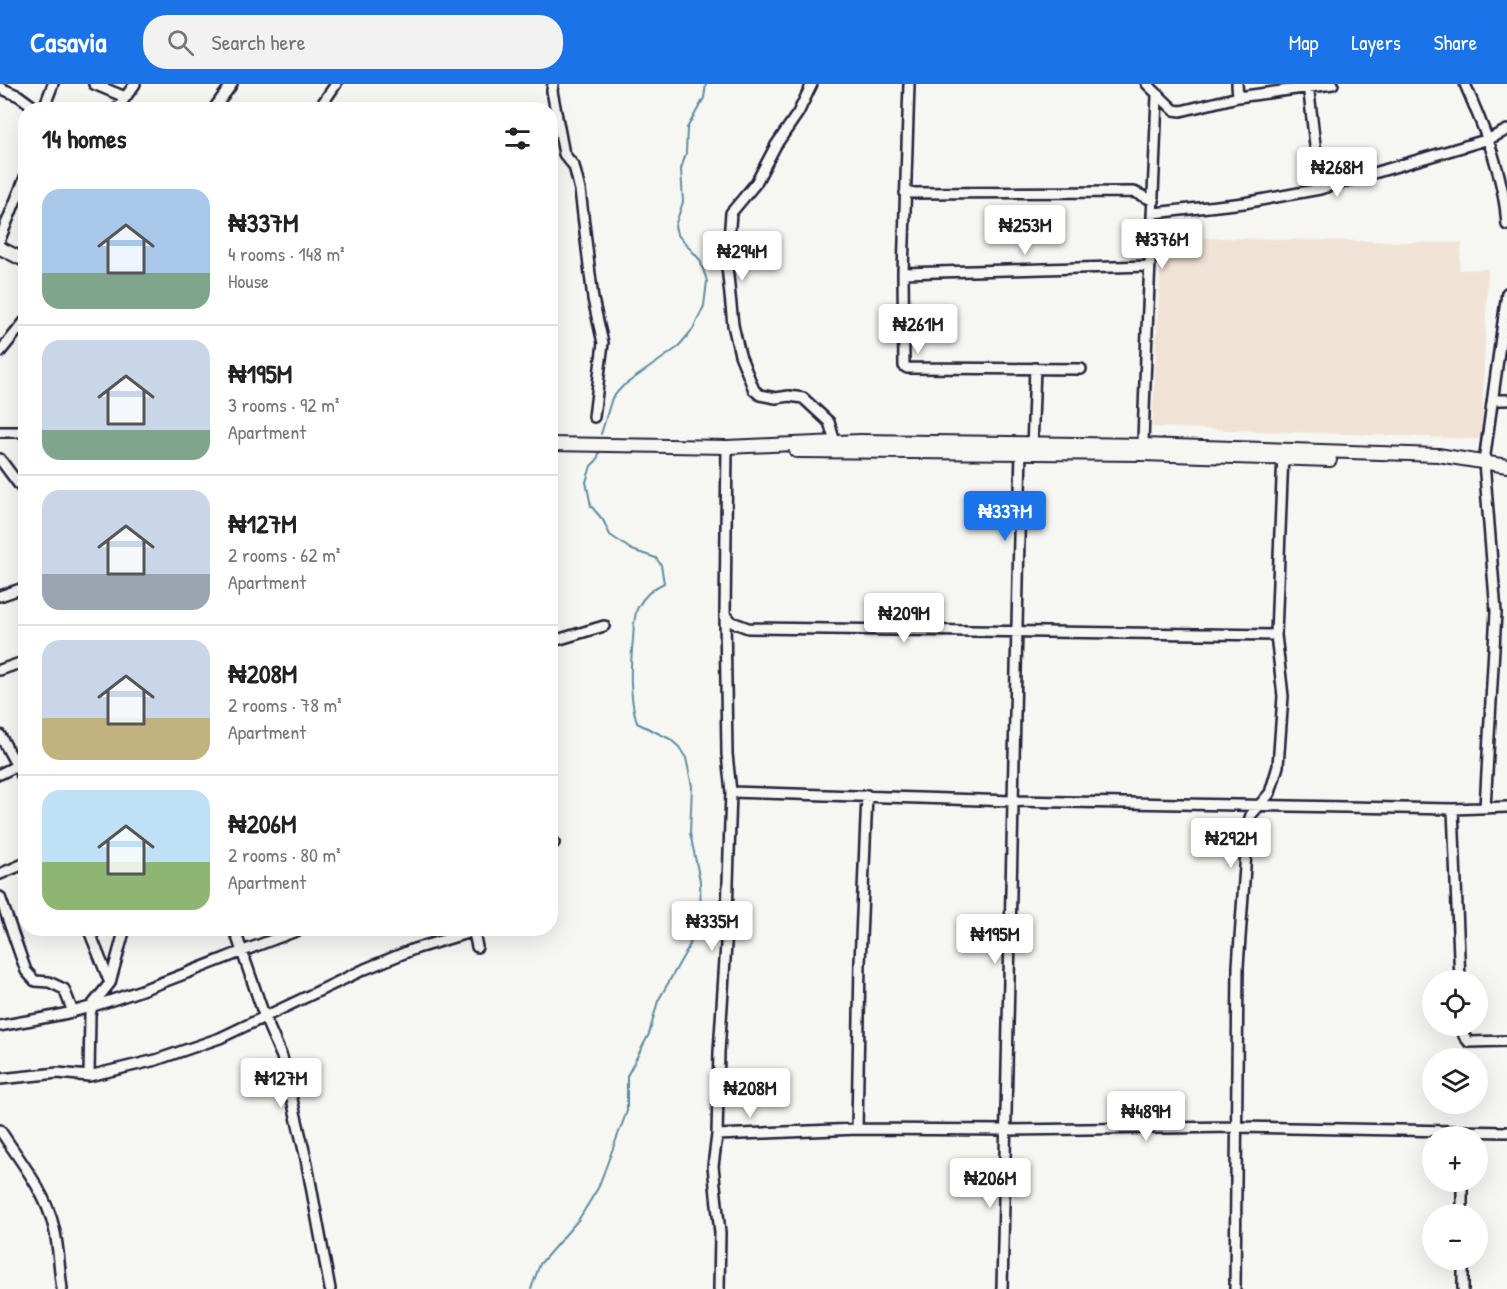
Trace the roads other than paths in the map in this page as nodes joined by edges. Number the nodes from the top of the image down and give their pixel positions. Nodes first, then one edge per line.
1 (53, 84) edge
2 (94, 84) edge
3 (135, 84) edge
4 (232, 84) edge
5 (336, 84) edge
6 (553, 84) edge
7 (812, 84) edge
8 (909, 84) edge
9 (1147, 84) edge
10 (1237, 84) edge
11 (1333, 84) edge
12 (1465, 84) edge
13 (1308, 86) edge
14 (0, 88) edge
15 (1157, 95) junction
16 (124, 97) junction
17 (1238, 97) junction
18 (27, 102) edge
19 (46, 102) edge
20 (121, 102) edge
21 (219, 102) edge
22 (324, 102) edge
23 (554, 102) edge
24 (558, 122) edge
25 (1507, 130) edge
26 (1488, 139) junction
27 (1320, 189) junction
28 (905, 193) junction
29 (18, 195) edge
30 (1154, 201) junction
31 (1154, 213) junction
32 (1507, 215) edge
33 (1507, 225) edge
34 (0, 239) edge
35 (0, 248) edge
36 (18, 257) edge
37 (1148, 266) junction
38 (903, 273) junction
39 (1507, 293) edge
40 (1506, 315) edge
41 (18, 329) edge
42 (0, 350) edge
43 (1035, 368) junction
44 (1081, 369) dead end
45 (1493, 400) junction
46 (1507, 400) edge
47 (594, 417) dead end
48 (0, 432) edge
49 (18, 432) edge
50 (835, 442) junction
51 (558, 444) edge
52 (1143, 445) junction
53 (771, 446) junction
54 (727, 447) junction
55 (1027, 448) junction
56 (1283, 454) junction
57 (0, 459) edge
58 (1484, 462) junction
59 (1507, 465) edge
60 (18, 483) edge
61 (18, 590) edge
62 (0, 596) edge
63 (725, 614) junction
64 (604, 626) dead end
65 (1017, 632) junction
66 (1276, 635) junction
67 (558, 640) edge
68 (18, 664) edge
69 (0, 670) edge
70 (0, 735) edge
71 (18, 759) edge
72 (18, 765) edge
73 (0, 774) edge
74 (731, 792) junction
75 (867, 795) junction
76 (1012, 801) junction
77 (1259, 805) junction
78 (1507, 807) edge
79 (1485, 808) junction
80 (1453, 809) junction
81 (18, 866) edge
82 (0, 874) edge
83 (0, 897) edge
84 (91, 936) edge
85 (123, 936) edge
86 (237, 936) edge
87 (282, 936) edge
88 (455, 936) edge
89 (474, 936) edge
90 (477, 947) dead end
91 (243, 950) junction
92 (1460, 970) edge
93 (110, 983) junction
94 (93, 1004) junction
95 (73, 1012) junction
96 (265, 1017) junction
97 (0, 1026) edge
98 (1464, 1036) edge
99 (1507, 1041) edge
100 (89, 1076) junction
101 (0, 1079) edge
102 (1237, 1127) junction
103 (857, 1129) junction
104 (0, 1130) edge
105 (1006, 1130) junction
106 (1507, 1132) edge
107 (1488, 1133) edge
108 (1422, 1134) edge
109 (717, 1135) junction
110 (1463, 1270) edge
111 (62, 1289) edge
112 (330, 1289) edge
113 (719, 1289) edge
114 (1002, 1289) edge
115 (1235, 1289) edge
116 (1463, 1289) edge

1 - 19 street
2 - 16 street
3 - 16 street
4 - 21 street
5 - 22 street
6 - 23 street
7 - 50 street
8 - 28 street
9 - 15 street
10 - 17 street
11 - 13 street
12 - 26 street
13 - 17 street
13 - 27 street
14 - 18 street
15 - 17 street
15 - 30 street
16 - 20 street
24 - 47 street
25 - 26 street
26 - 27 street
26 - 32 street
27 - 31 street
28 - 30 street
28 - 38 street
29 - 34 street
30 - 31 street
31 - 37 street
32 - 33 street
35 - 36 main road
37 - 38 street
37 - 52 street
38 - 43 street
39 - 40 street
40 - 45 street
41 - 42 street
43 - 44 street
43 - 55 street
45 - 46 street
45 - 58 street
48 - 49 street
50 - 53 main road
50 - 55 main road
51 - 54 main road
52 - 55 main road
52 - 56 main road
53 - 54 main road
53 - 55 main road
54 - 63 street
55 - 56 main road
55 - 65 street
56 - 58 main road
56 - 66 street
57 - 60 street
58 - 59 main road
58 - 79 street
61 - 62 street
63 - 65 street
63 - 74 street
64 - 67 street
65 - 66 street
65 - 76 street
66 - 77 street
68 - 69 street
70 - 71 street
72 - 73 street
74 - 75 street
74 - 109 street
75 - 76 street
75 - 103 street
76 - 77 street
76 - 105 street
77 - 80 street
77 - 102 street
78 - 79 street
79 - 80 street
80 - 92 street
81 - 82 street
83 - 95 street
84 - 93 street
85 - 93 street
86 - 91 street
87 - 91 street
88 - 96 street
89 - 90 street
91 - 94 street
91 - 96 street
93 - 94 street
94 - 95 street
94 - 100 street
95 - 97 street
96 - 100 street
96 - 112 street
98 - 99 street
100 - 101 street
102 - 105 street
102 - 108 street
102 - 115 street
103 - 105 street
103 - 109 street
104 - 111 street
105 - 114 street
106 - 107 street
109 - 113 street
110 - 116 street

